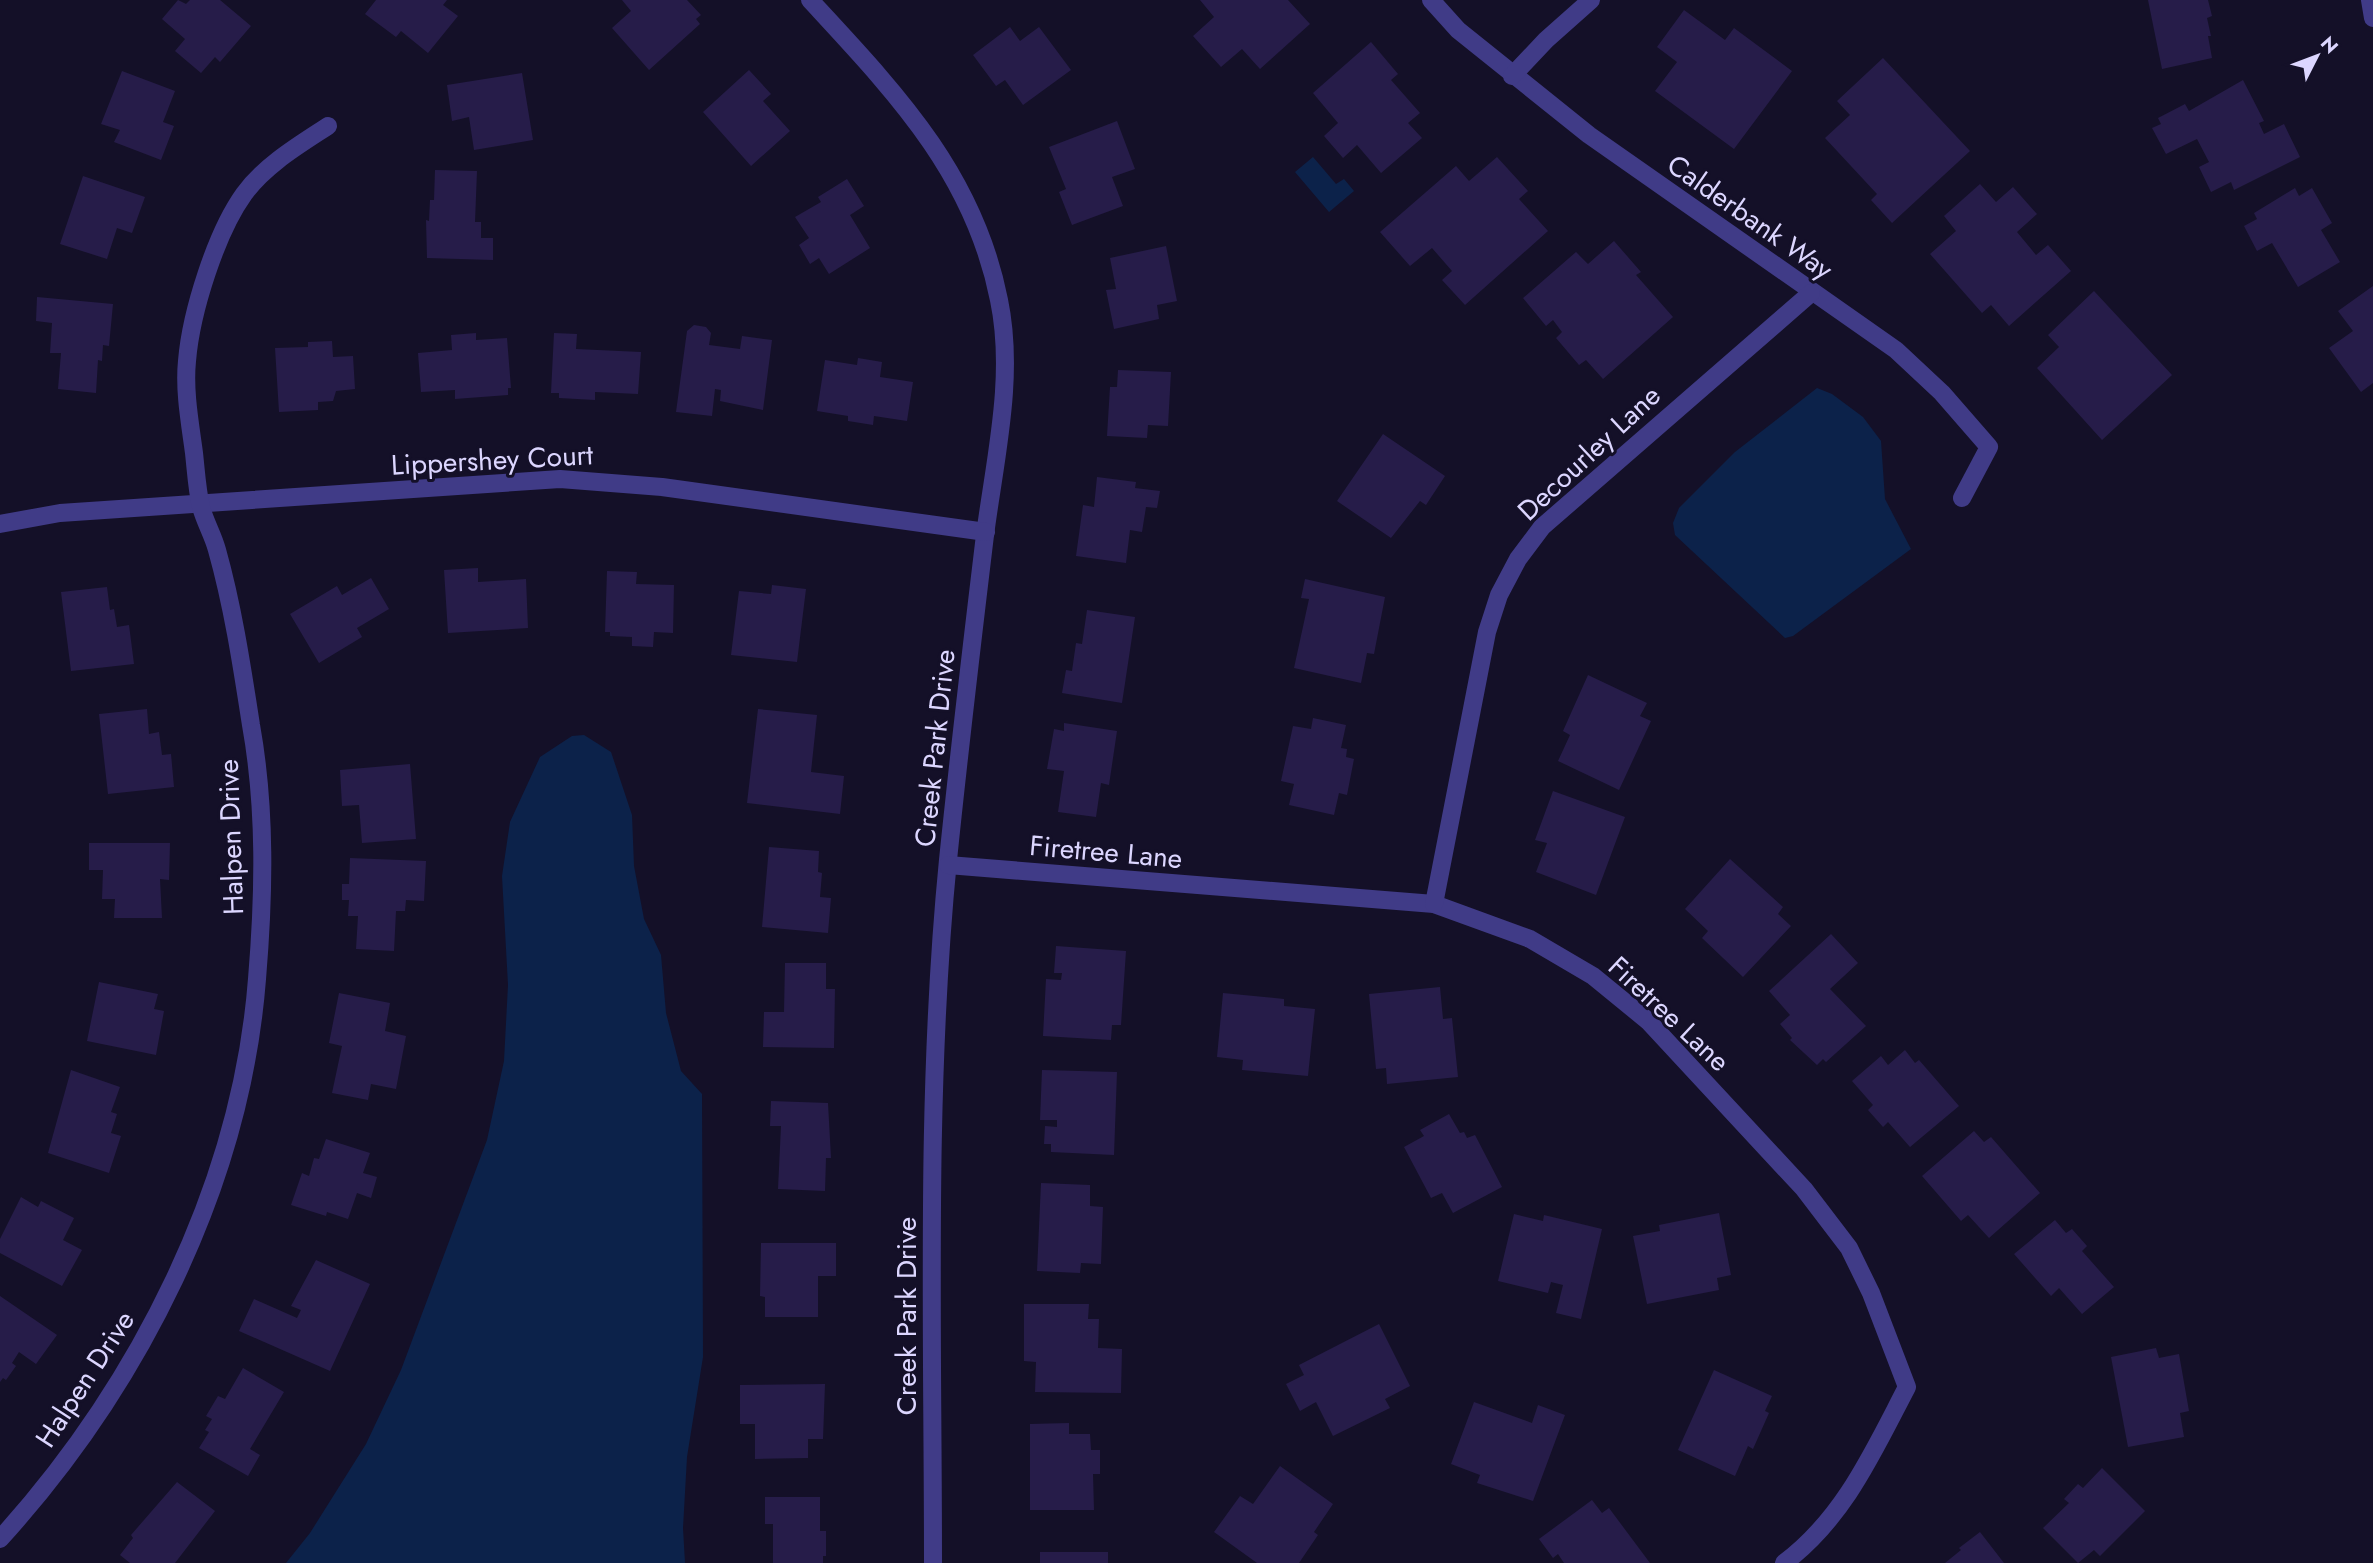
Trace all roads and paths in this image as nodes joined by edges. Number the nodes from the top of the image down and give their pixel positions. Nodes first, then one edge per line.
1 (810, 0) edge
2 (1431, 0) edge
3 (1591, 0) edge
4 (2370, 0) edge
5 (2373, 18) edge
6 (1513, 76) junction
7 (328, 126) dead end
8 (1811, 293) junction
9 (1962, 498) dead end
10 (201, 505) junction
11 (0, 524) edge
12 (986, 532) junction
13 (948, 865) junction
14 (1434, 904) junction
15 (0, 1539) edge
16 (933, 1563) edge
17 (1784, 1563) edge

1 - 12 street, Creek Park Drive
2 - 6 street, Calderbank Way
3 - 6 street
4 - 5 street
6 - 8 street, Calderbank Way
7 - 10 street, Halpen Drive
8 - 9 street, Calderbank Way
8 - 14 street, Decourley Lane
10 - 11 street, Lippershey Court
10 - 12 street, Lippershey Court
10 - 15 street, Halpen Drive
12 - 13 street, Creek Park Drive
13 - 14 street, Firetree Lane
13 - 16 street, Creek Park Drive
14 - 17 street, Firetree Lane

